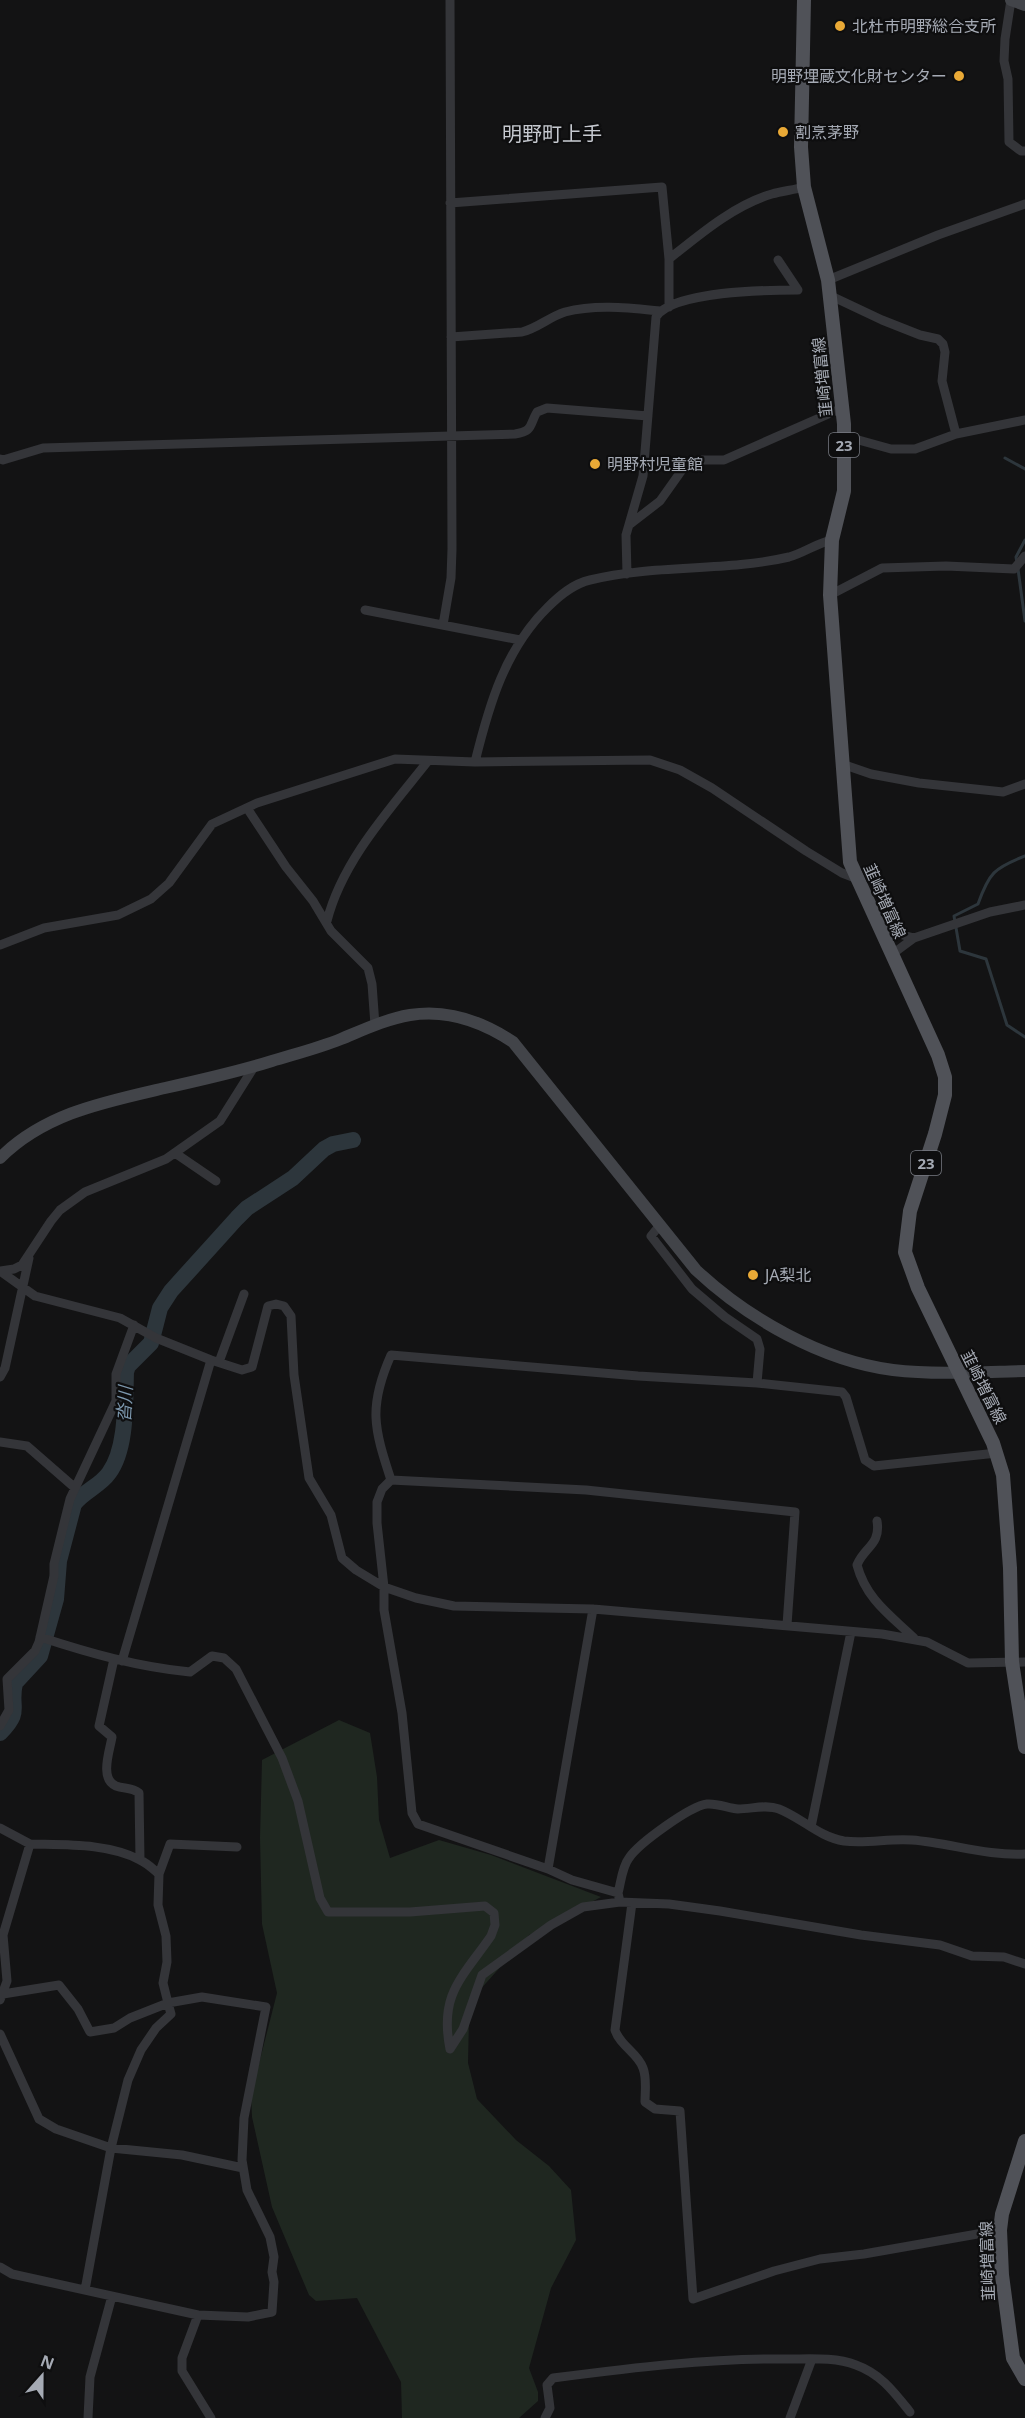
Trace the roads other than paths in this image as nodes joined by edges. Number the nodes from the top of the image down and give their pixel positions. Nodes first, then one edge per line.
1 (450, 0) edge
2 (804, 0) edge
3 (1011, 0) edge
4 (1025, 5) edge
5 (1025, 151) edge
6 (804, 187) junction
7 (450, 203) junction
8 (1025, 204) edge
9 (669, 259) junction
10 (778, 260) dead end
11 (829, 287) junction
12 (664, 309) junction
13 (451, 337) junction
14 (842, 408) junction
15 (648, 416) junction
16 (1025, 420) edge
17 (956, 434) junction
18 (451, 436) junction
19 (844, 436) junction
20 (0, 459) edge
21 (629, 525) junction
22 (832, 540) junction
23 (1025, 556) edge
24 (627, 574) junction
25 (830, 595) junction
26 (365, 610) dead end
27 (443, 626) junction
28 (520, 640) junction
29 (428, 761) junction
30 (475, 762) junction
31 (842, 764) junction
32 (1025, 784) edge
33 (247, 808) junction
34 (855, 878) junction
35 (1025, 905) edge
36 (327, 921) junction
37 (878, 924) junction
38 (914, 938) junction
39 (0, 945) edge
40 (891, 955) junction
41 (375, 1025) junction
42 (254, 1067) junction
43 (175, 1153) junction
44 (0, 1158) edge
45 (216, 1181) dead end
46 (660, 1225) junction
47 (30, 1253) junction
48 (0, 1271) edge
49 (22, 1287) junction
50 (244, 1294) dead end
51 (134, 1325) junction
52 (215, 1361) junction
53 (1025, 1371) edge
54 (957, 1372) junction
55 (0, 1377) edge
56 (756, 1383) junction
57 (0, 1442) edge
58 (996, 1453) junction
59 (391, 1480) junction
60 (74, 1487) junction
61 (877, 1521) dead end
62 (384, 1587) junction
63 (593, 1609) junction
64 (787, 1625) junction
65 (851, 1632) junction
66 (40, 1638) junction
67 (914, 1638) junction
68 (118, 1660) junction
69 (1018, 1662) edge
70 (3, 1677) edge
71 (0, 1726) edge
72 (1025, 1747) edge
73 (811, 1827) junction
74 (0, 1828) edge
75 (30, 1844) junction
76 (237, 1847) dead end
77 (1025, 1854) edge
78 (140, 1860) junction
79 (548, 1869) junction
80 (159, 1874) junction
81 (619, 1897) junction
82 (632, 1903) junction
83 (1025, 1964) edge
84 (2, 1997) edge
85 (168, 2003) junction
86 (0, 2034) edge
87 (1025, 2141) edge
88 (111, 2148) junction
89 (243, 2168) junction
90 (1000, 2230) junction
91 (0, 2267) edge
92 (84, 2290) junction
93 (112, 2296) junction
94 (198, 2314) junction
95 (812, 2359) junction
96 (1025, 2379) edge
97 (910, 2412) dead end
98 (88, 2418) edge
99 (211, 2418) edge
100 (545, 2418) edge
101 (789, 2418) edge

1 - 7 street
2 - 6 main road, 韮崎増富線 / 23
3 - 4 street
3 - 5 street
6 - 9 street
6 - 11 main road, 韮崎増富線 / 23
7 - 9 street
7 - 13 street
8 - 11 street
9 - 12 street
10 - 12 street
11 - 14 main road, 韮崎増富線 / 23
11 - 17 street
12 - 13 street
12 - 15 street
13 - 18 street
14 - 19 main road, 韮崎増富線 / 23
14 - 21 street
15 - 18 street
15 - 21 street
16 - 17 street
17 - 19 street
18 - 20 street
18 - 27 street
19 - 22 main road, 韮崎増富線 / 23
21 - 24 street
22 - 24 street
22 - 25 main road, 韮崎増富線 / 23
23 - 25 street
24 - 28 street
25 - 31 main road, 韮崎増富線 / 23
26 - 27 street
27 - 28 street
28 - 30 street
29 - 30 street
29 - 33 street
29 - 36 street
30 - 34 street
31 - 32 street
31 - 34 main road, 韮崎増富線 / 23
33 - 36 street
33 - 39 street
34 - 37 main road, 韮崎増富線 / 23
35 - 38 street
36 - 41 street
37 - 38 street
37 - 40 main road, 韮崎増富線 / 23
38 - 40 street
40 - 54 main road, 韮崎増富線 / 23
41 - 42 street
41 - 46 street
42 - 43 street
42 - 44 street
43 - 45 street
43 - 47 street
46 - 54 street
46 - 56 street
47 - 48 street
47 - 49 street
48 - 49 street
49 - 51 street
49 - 55 street
50 - 52 street
51 - 52 street
51 - 60 street
52 - 62 street
52 - 68 street
53 - 54 street
54 - 58 main road, 韮崎増富線 / 23
56 - 58 street
56 - 59 street
57 - 60 street
58 - 69 main road, 韮崎増富線 / 23
59 - 62 street
59 - 64 street
60 - 66 street
61 - 67 street
62 - 63 street
62 - 79 street
63 - 64 street
63 - 79 street
64 - 65 street
65 - 67 street
65 - 73 street
66 - 68 street
66 - 70 street
67 - 69 street
68 - 78 street
68 - 81 street
69 - 72 main road, 韮崎増富線 / 23
70 - 71 street
73 - 77 street
73 - 81 street
74 - 75 street
75 - 78 street
75 - 84 street
76 - 80 street
78 - 80 street
79 - 81 street
80 - 85 street
81 - 82 street
82 - 83 street
82 - 90 street
84 - 85 street
85 - 88 street
85 - 89 street
86 - 88 street
87 - 90 main road, 韮崎増富線
88 - 89 street
88 - 92 street
89 - 94 street
90 - 96 main road, 韮崎増富線
91 - 92 street
92 - 93 street
93 - 94 street
93 - 98 street
94 - 99 street
95 - 97 street
95 - 100 street
95 - 101 street

